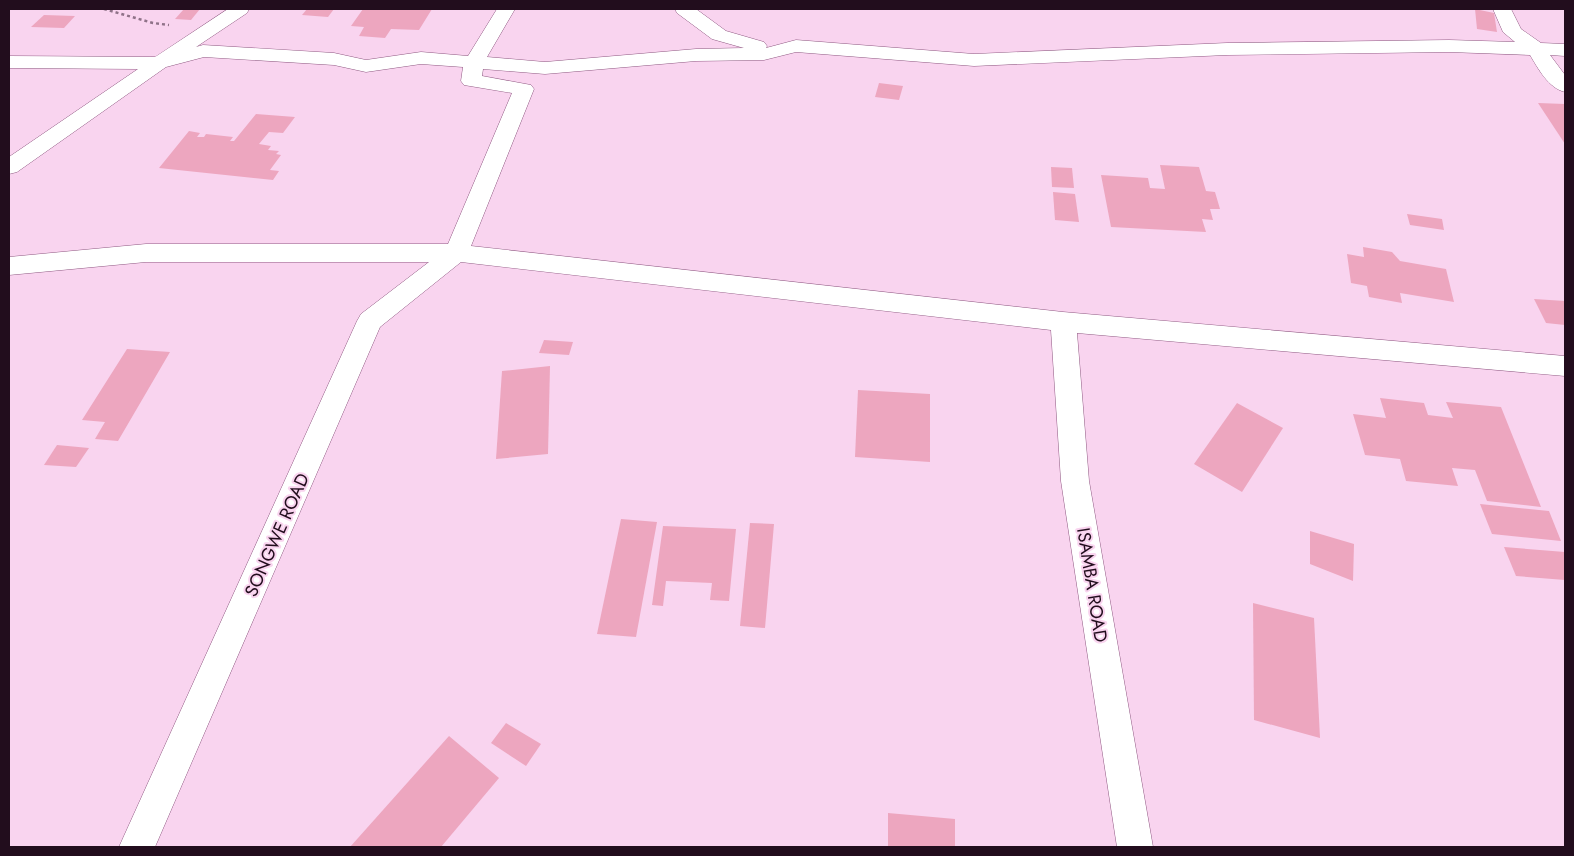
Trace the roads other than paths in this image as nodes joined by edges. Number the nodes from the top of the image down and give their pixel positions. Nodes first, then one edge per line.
1 (240, 9) edge
2 (506, 9) edge
3 (684, 9) edge
4 (1502, 9) edge
5 (796, 46) junction
6 (1536, 49) junction
7 (1565, 50) edge
8 (9, 62) edge
9 (474, 62) junction
10 (159, 63) junction
11 (1565, 86) edge
12 (9, 167) edge
13 (456, 253) junction
14 (9, 266) edge
15 (1063, 322) junction
16 (1565, 366) edge
17 (137, 847) edge
18 (1134, 847) edge

1 - 10 street
2 - 9 street
3 - 5 street
4 - 6 street
5 - 6 street
5 - 9 street
6 - 7 street
6 - 11 street
8 - 10 street
9 - 10 street
9 - 13 street
10 - 12 street
13 - 14 street
13 - 15 street
13 - 17 street, SONGWE ROAD
15 - 16 street
15 - 18 street, ISAMBA ROAD

